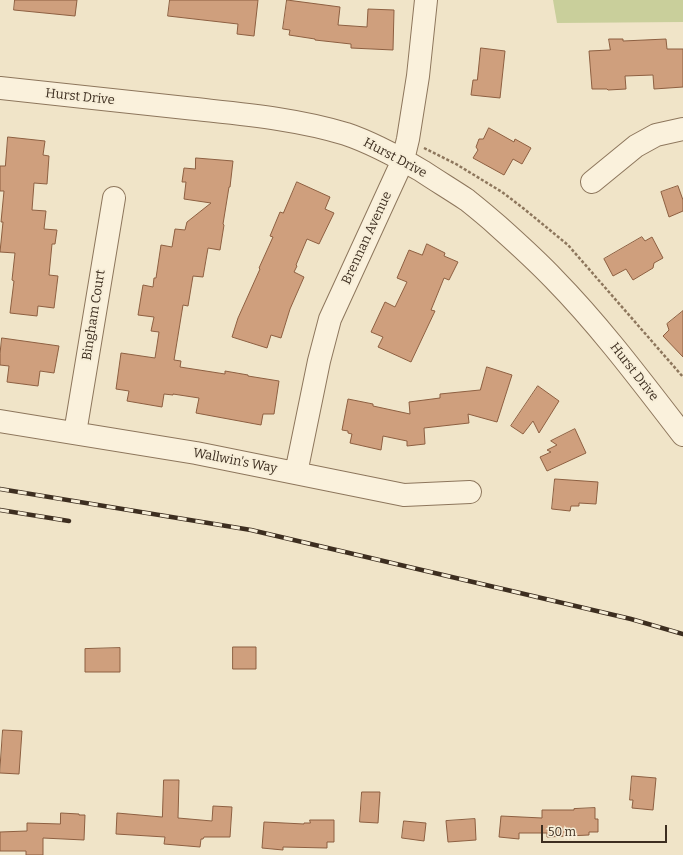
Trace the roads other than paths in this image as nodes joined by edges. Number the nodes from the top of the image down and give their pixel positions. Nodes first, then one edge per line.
1 (426, 0) edge
2 (0, 88) edge
3 (683, 129) edge
4 (406, 149) junction
5 (592, 182) dead end
6 (114, 198) dead end
7 (0, 421) edge
8 (75, 433) junction
9 (683, 435) edge
10 (296, 473) junction
11 (470, 492) dead end

1 - 4 street, Brennan Avenue
2 - 4 street, Hurst Drive
3 - 5 street
4 - 9 street, Hurst Drive
4 - 10 street, Brennan Avenue
6 - 8 street, Bingham Court
7 - 8 street, Wallwin's Way
8 - 10 street, Wallwin's Way
10 - 11 street, Wallwin's Way

